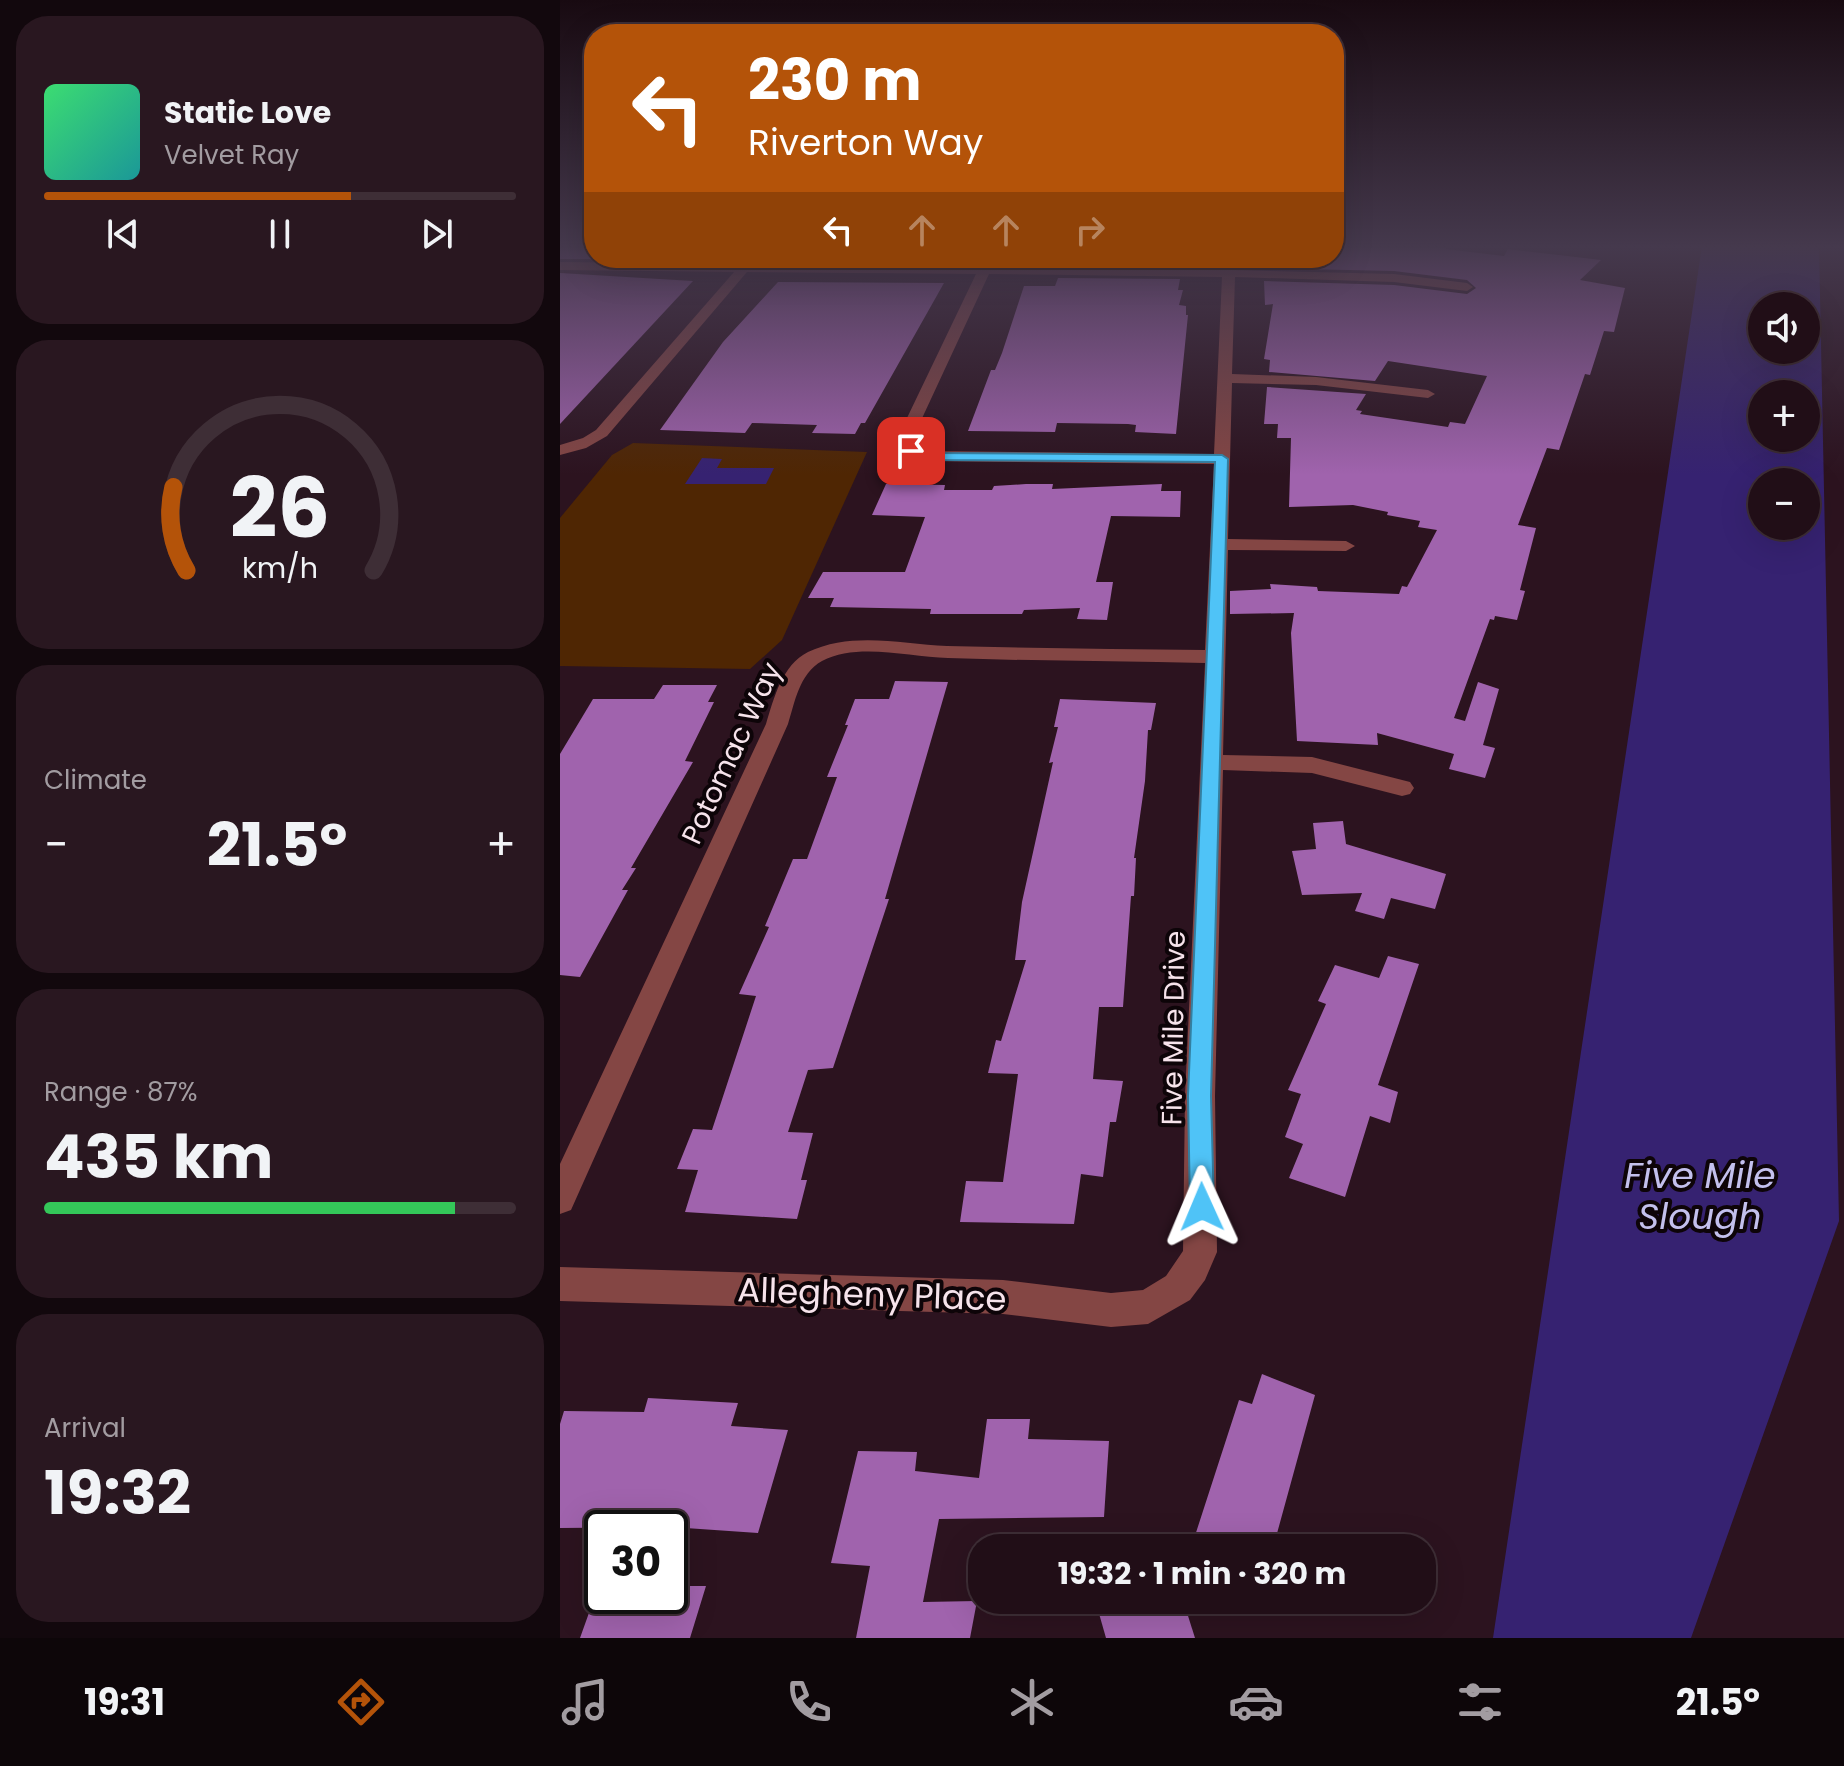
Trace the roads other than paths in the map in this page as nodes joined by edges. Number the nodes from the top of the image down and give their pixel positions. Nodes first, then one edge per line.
1 (696, 322) edge
2 (961, 322) edge
3 (1226, 322) edge
4 (1224, 378) junction
5 (1428, 394) dead end
6 (560, 450) edge
7 (1222, 459) junction
8 (1219, 544) junction
9 (1346, 546) dead end
10 (1214, 657) junction
11 (1211, 762) junction
12 (1402, 788) dead end
13 (560, 1199) edge
14 (560, 1284) edge
15 (1178, 1288) joint

1 - 6 street
2 - 7 street
3 - 4 street, Five Mile Drive
4 - 5 street
4 - 7 street, Five Mile Drive
7 - 8 street, Five Mile Drive
8 - 9 street
8 - 10 street, Five Mile Drive
10 - 11 street, Five Mile Drive
10 - 13 street, Potomac Way
11 - 12 street
11 - 15 street, Five Mile Drive
14 - 15 street, Allegheny Place

